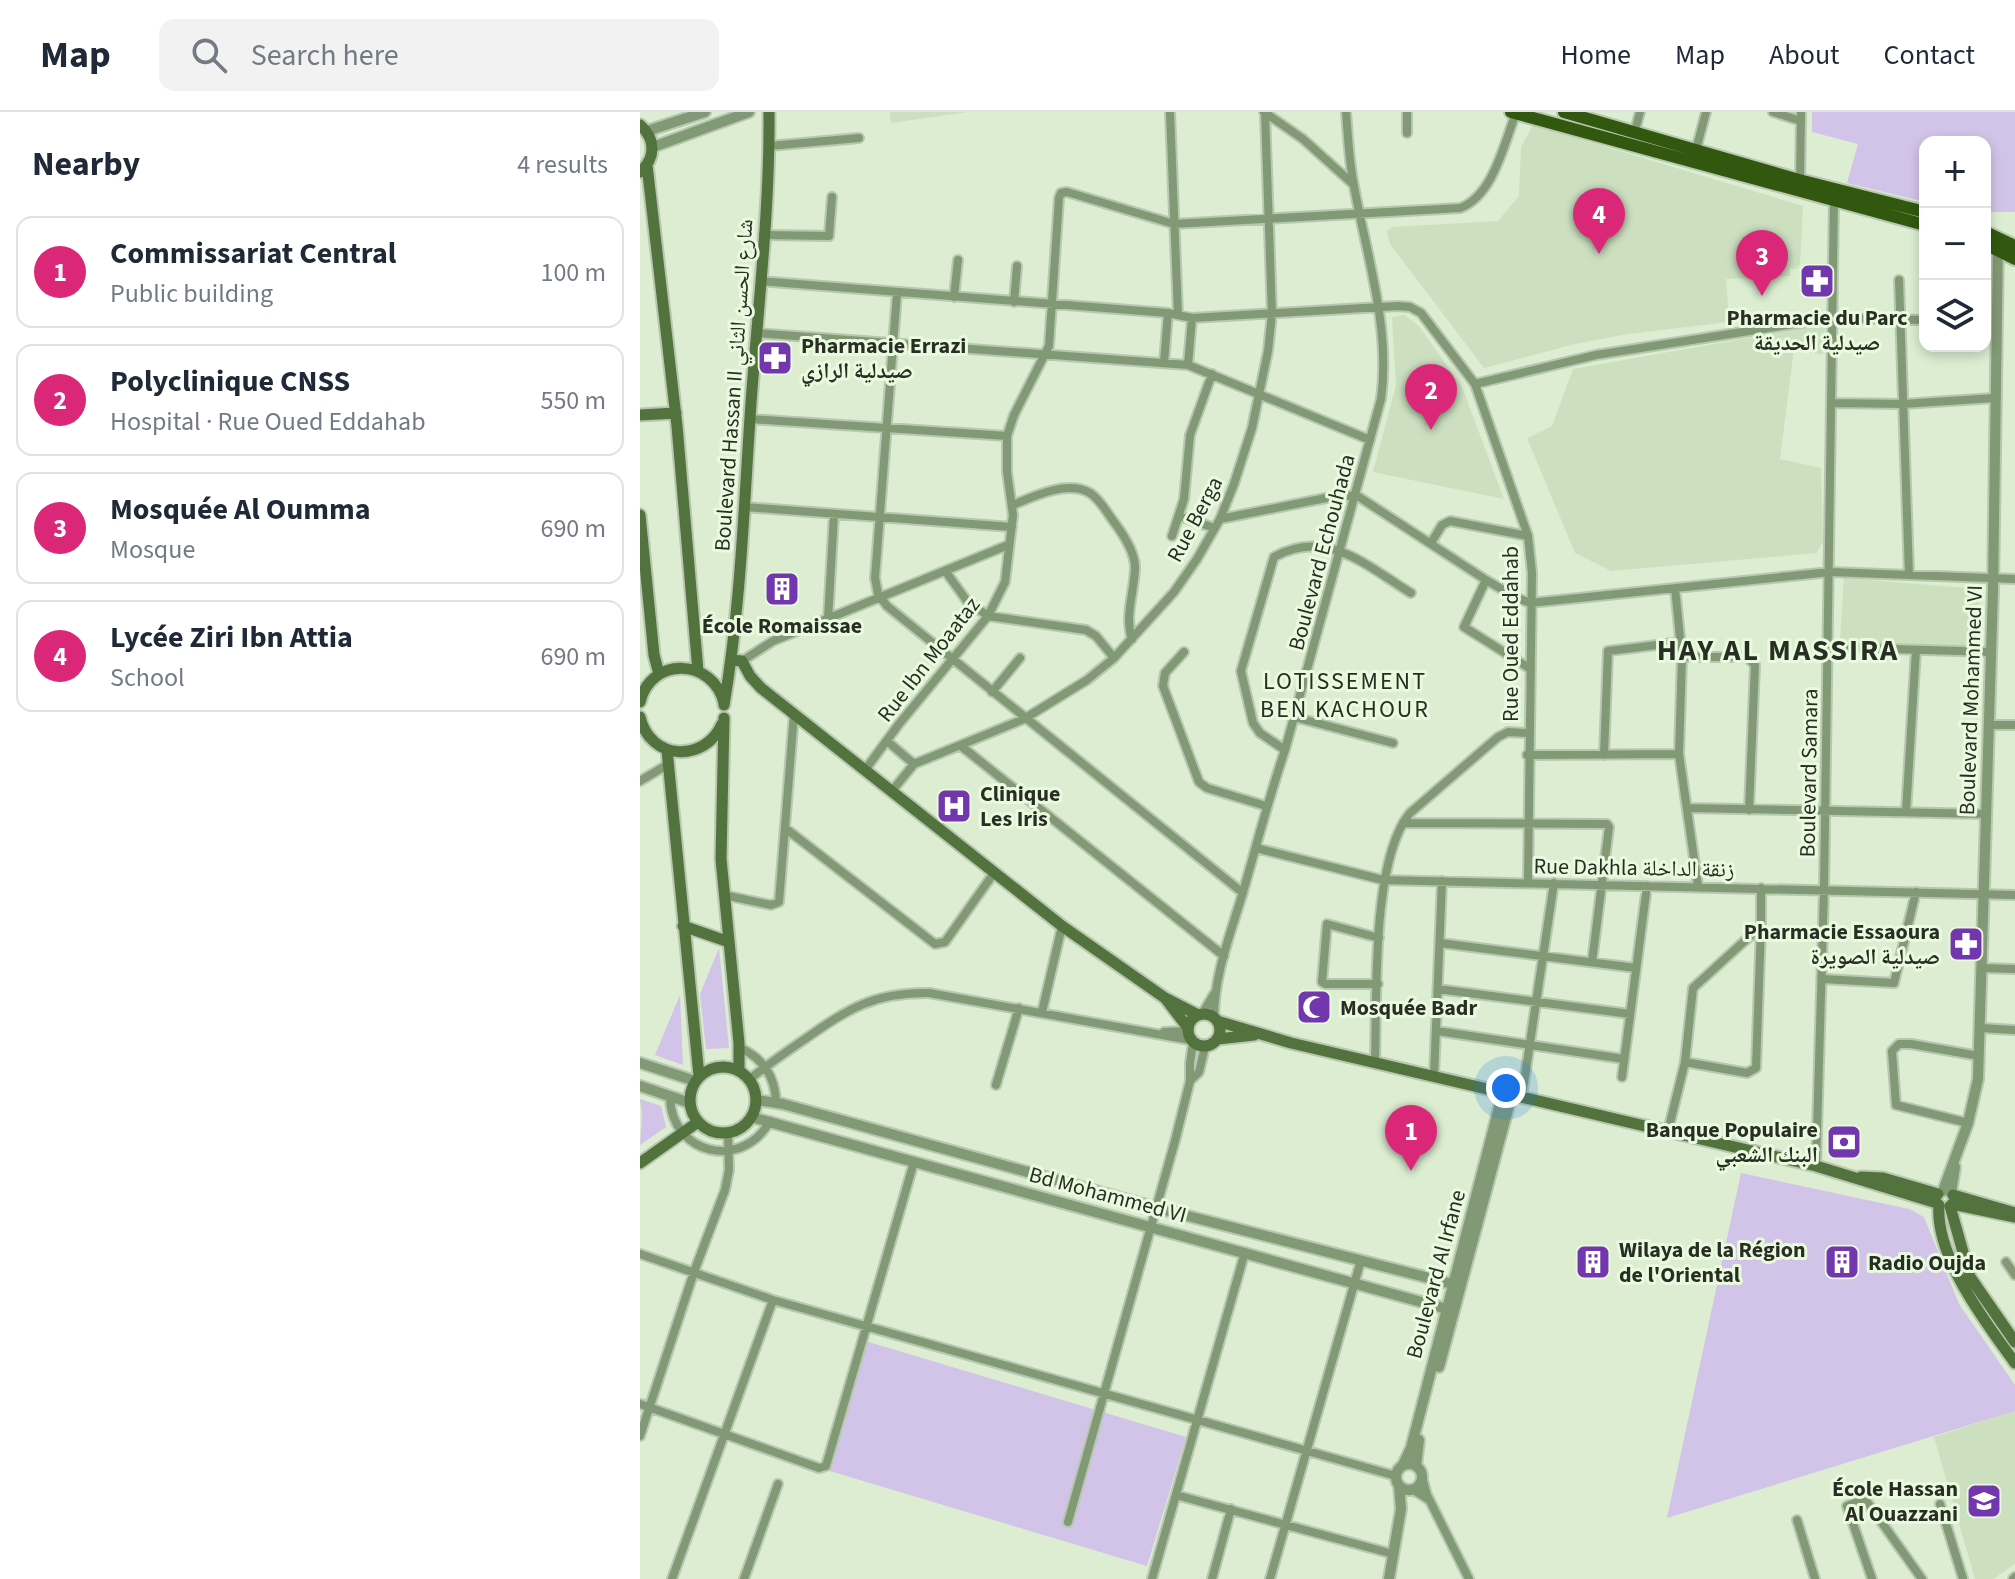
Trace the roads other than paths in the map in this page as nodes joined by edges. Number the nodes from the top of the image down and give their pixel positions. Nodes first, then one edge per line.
1 (705, 112) edge
2 (749, 112) edge
3 (769, 112) edge
4 (1170, 112) edge
5 (1264, 112) edge
6 (1346, 112) edge
7 (1407, 112) edge
8 (1514, 112) edge
9 (1564, 112) edge
10 (1640, 112) edge
11 (1706, 112) edge
12 (1773, 112) edge
13 (693, 114) edge
14 (1801, 117) edge
15 (644, 128) edge
16 (1635, 131) junction
17 (1407, 133) dead end
18 (859, 138) dead end
19 (769, 146) junction
20 (653, 147) junction
21 (1696, 150) junction
22 (644, 169) edge
23 (1353, 184) junction
24 (1800, 187) junction
25 (1835, 188) junction
26 (832, 197) dead end
27 (1833, 202) junction
28 (1919, 210) edge
29 (1360, 212) junction
30 (1268, 218) junction
31 (1174, 224) junction
32 (1919, 224) edge
33 (763, 235) junction
34 (1994, 243) edge
35 (2015, 246) edge
36 (2015, 259) edge
37 (958, 260) dead end
38 (1017, 266) dead end
39 (1899, 280) dead end
40 (760, 281) junction
41 (897, 293) junction
42 (954, 297) junction
43 (1014, 302) junction
44 (1991, 302) edge
45 (1051, 304) junction
46 (1377, 307) junction
47 (1173, 314) junction
48 (1272, 314) junction
49 (1192, 318) junction
50 (1832, 318) junction
51 (1901, 320) junction
52 (1919, 320) edge
53 (756, 333) junction
54 (1991, 341) edge
55 (894, 343) junction
56 (1047, 355) junction
57 (1164, 363) junction
58 (1188, 365) junction
59 (1212, 374) junction
60 (1475, 384) junction
61 (1260, 396) junction
62 (1994, 398) junction
63 (1832, 403) junction
64 (1903, 404) junction
65 (676, 413) junction
66 (640, 415) edge
67 (750, 419) junction
68 (887, 429) junction
69 (1007, 436) junction
70 (1370, 440) junction
71 (1356, 495) junction
72 (1013, 505) junction
73 (744, 507) junction
74 (834, 514) junction
75 (640, 515) edge
76 (1180, 516) junction
77 (881, 517) junction
78 (1220, 519) junction
79 (1012, 527) junction
80 (1214, 528) junction
81 (1172, 536) dead end
82 (1528, 536) junction
83 (1431, 543) junction
84 (1008, 545) junction
85 (1339, 549) junction
86 (946, 572) junction
87 (1830, 572) junction
88 (1909, 574) junction
89 (1994, 578) junction
90 (2015, 579) edge
91 (1486, 580) junction
92 (1675, 588) junction
93 (1411, 593) dead end
94 (880, 598) junction
95 (1530, 603) junction
96 (988, 616) junction
97 (828, 619) junction
98 (1132, 639) junction
99 (1682, 642) junction
100 (1828, 647) junction
101 (1916, 650) junction
102 (1184, 652) dead end
103 (1991, 652) junction
104 (1682, 657) junction
105 (1020, 658) dead end
106 (1114, 658) junction
107 (737, 660) junction
108 (951, 660) junction
109 (1529, 668) junction
110 (698, 671) junction
111 (659, 674) junction
112 (992, 692) junction
113 (640, 702) edge
114 (724, 705) junction
115 (794, 713) junction
116 (640, 717) edge
117 (1294, 717) junction
118 (724, 718) junction
119 (1024, 719) junction
120 (1989, 725) junction
121 (2015, 725) edge
122 (1528, 733) junction
123 (887, 741) junction
124 (1393, 743) dead end
125 (961, 746) junction
126 (667, 750) junction
127 (1285, 750) junction
128 (1679, 754) junction
129 (1527, 755) junction
130 (1604, 755) junction
131 (914, 764) junction
132 (667, 765) junction
133 (865, 770) junction
134 (640, 781) edge
135 (892, 791) junction
136 (1266, 806) junction
137 (1688, 808) junction
138 (1749, 810) junction
139 (1826, 810) junction
140 (1906, 812) junction
141 (1986, 814) junction
142 (1403, 823) junction
143 (1527, 823) junction
144 (785, 828) junction
145 (1256, 848) junction
146 (994, 873) junction
147 (1383, 880) junction
148 (1442, 881) junction
149 (1528, 883) junction
150 (1554, 883) junction
151 (1600, 884) junction
152 (1647, 886) junction
153 (1698, 886) junction
154 (1761, 888) junction
155 (1824, 890) junction
156 (1916, 892) junction
157 (1243, 893) junction
158 (1983, 894) junction
159 (724, 895) junction
160 (2015, 895) edge
161 (683, 926) junction
162 (1062, 926) junction
163 (1761, 926) junction
164 (1379, 938) junction
165 (729, 942) junction
166 (1440, 943) junction
167 (1224, 956) junction
168 (1543, 956) junction
169 (1592, 962) junction
170 (1636, 968) junction
171 (1982, 968) junction
172 (2015, 969) edge
173 (1823, 979) junction
174 (1378, 984) junction
175 (1438, 989) junction
176 (1214, 993) junction
177 (1165, 998) junction
178 (1537, 1000) junction
179 (1019, 1008) junction
180 (1042, 1012) junction
181 (1630, 1014) junction
182 (1200, 1015) junction
183 (1216, 1019) junction
184 (1980, 1028) junction
185 (2015, 1030) edge
186 (1437, 1031) junction
187 (1259, 1034) junction
188 (1193, 1038) junction
189 (1218, 1039) junction
190 (1530, 1045) junction
191 (740, 1048) junction
192 (1979, 1056) junction
193 (1624, 1059) junction
194 (1375, 1061) junction
195 (1685, 1062) junction
196 (640, 1063) edge
197 (765, 1067) junction
198 (739, 1070) junction
199 (1434, 1076) junction
200 (1622, 1077) dead end
201 (697, 1079) junction
202 (750, 1079) junction
203 (996, 1085) dead end
204 (640, 1086) edge
205 (1512, 1094) junction
206 (670, 1098) junction
207 (757, 1100) junction
208 (776, 1102) junction
209 (690, 1103) junction
210 (751, 1117) junction
211 (770, 1121) junction
212 (698, 1122) junction
213 (1968, 1123) junction
214 (1668, 1131) junction
215 (682, 1132) junction
216 (728, 1133) junction
217 (728, 1151) junction
218 (914, 1162) junction
219 (640, 1163) edge
220 (1816, 1166) junction
221 (1945, 1199) junction
222 (1157, 1208) junction
223 (2015, 1215) edge
224 (1151, 1228) junction
225 (1245, 1252) junction
226 (640, 1254) edge
227 (1361, 1260) junction
228 (2006, 1262) dead end
229 (694, 1272) junction
230 (2015, 1275) edge
231 (1355, 1283) junction
232 (1456, 1285) junction
233 (773, 1300) junction
234 (1450, 1310) junction
235 (865, 1326) junction
236 (2011, 1329) edge
237 (2015, 1342) edge
238 (2015, 1363) edge
239 (1105, 1393) junction
240 (640, 1404) edge
241 (651, 1408) junction
242 (1196, 1419) junction
243 (640, 1436) edge
244 (726, 1436) junction
245 (1307, 1452) junction
246 (1403, 1465) junction
247 (1416, 1466) junction
248 (1422, 1477) junction
249 (778, 1484) dead end
250 (1404, 1485) junction
251 (1176, 1495) junction
252 (1430, 1500) junction
253 (1940, 1504) dead end
254 (1231, 1509) junction
255 (1797, 1520) dead end
256 (1068, 1522) dead end
257 (1287, 1524) junction
258 (1393, 1554) junction
259 (672, 1579) edge
260 (744, 1579) edge
261 (1152, 1579) edge
262 (1212, 1579) edge
263 (1270, 1579) edge
264 (1389, 1579) edge
265 (1469, 1579) edge
266 (1815, 1579) edge
267 (1872, 1579) edge
268 (1922, 1579) edge
269 (1963, 1579) edge

1 - 13 street
2 - 20 street
3 - 19 main road, Boulevard Hassan II شارع الحسن الثاني
4 - 31 street
5 - 23 street
5 - 30 street, Rue Berga
6 - 23 street, Boulevard Echouhada
7 - 17 street
8 - 24 main road
8 - 29 street
9 - 16 main road
10 - 16 street
11 - 21 street
12 - 14 street
13 - 15 street
14 - 24 street
15 - 20 main road
16 - 21 main road
18 - 19 street
19 - 33 main road, Boulevard Hassan II شارع الحسن الثاني
20 - 22 main road
21 - 24 main road
22 - 65 main road
23 - 29 street, Boulevard Echouhada
24 - 25 main road
24 - 27 main road
25 - 27 street, Boulevard Samara
25 - 28 main road
26 - 33 street
27 - 32 main road
27 - 50 street, Boulevard Samara
29 - 30 street
29 - 46 street, Boulevard Echouhada
30 - 31 street
30 - 48 street, Rue Berga
31 - 45 street, Rue Ibn Moaataz
31 - 47 street
33 - 40 main road, Boulevard Hassan II شارع الحسن الثاني
34 - 35 main road
34 - 36 main road
34 - 44 street, Boulevard Mohammed VI
37 - 42 street
38 - 43 street
39 - 51 street
40 - 41 street, Rue Oued Eddahab
40 - 53 main road, Boulevard Hassan II شارع الحسن الثاني
41 - 42 street, Rue Oued Eddahab
41 - 55 street
42 - 43 street, Rue Oued Eddahab
43 - 45 street, Rue Oued Eddahab
45 - 47 street, Rue Oued Eddahab
45 - 56 street, Rue Ibn Moaataz
46 - 48 street, Rue Oued Eddahab
46 - 60 street, Rue Oued Eddahab
46 - 70 street, Boulevard Echouhada
47 - 49 street, Rue Oued Eddahab
47 - 57 street
48 - 49 street, Rue Oued Eddahab
48 - 61 street, Rue Berga
49 - 58 street
50 - 51 street
50 - 60 street
50 - 63 street, Boulevard Samara
51 - 52 street
51 - 64 street
53 - 55 street
53 - 67 main road, Boulevard Hassan II شارع الحسن الثاني
54 - 62 street, Boulevard Mohammed VI
55 - 56 street
55 - 68 street
56 - 57 street
56 - 69 street, Rue Ibn Moaataz
57 - 58 street
58 - 59 street
59 - 61 street
59 - 76 street
60 - 82 street, Rue Oued Eddahab
61 - 70 street
61 - 78 street, Rue Berga
62 - 64 street
62 - 89 street, Boulevard Mohammed VI
63 - 64 street
63 - 87 street, Boulevard Samara
64 - 88 street
65 - 66 main road
65 - 110 main road
67 - 68 street
67 - 73 main road, Boulevard Hassan II شارع الحسن الثاني
68 - 69 street
68 - 77 street
69 - 72 street, Rue Ibn Moaataz
70 - 71 street, Boulevard Echouhada
71 - 78 street
71 - 83 street
71 - 85 street, Boulevard Echouhada
72 - 79 street, Rue Ibn Moaataz
72 - 98 street
73 - 74 street
73 - 107 main road, Boulevard Hassan II شارع الحسن الثاني
74 - 77 street
74 - 97 street
75 - 111 main road
76 - 80 street
76 - 81 street
77 - 79 street
77 - 94 street
78 - 80 street, Rue Berga
79 - 84 street, Rue Ibn Moaataz
80 - 98 street, Rue Berga
82 - 83 street
82 - 95 street, Rue Oued Eddahab
83 - 91 street
84 - 86 street
84 - 96 street, Rue Ibn Moaataz
85 - 93 street
85 - 117 street, Boulevard Echouhada
85 - 127 street
86 - 94 street
86 - 96 street
87 - 88 street
87 - 92 street
87 - 100 street, Boulevard Samara
88 - 89 street
89 - 90 street
89 - 103 street, Boulevard Mohammed VI
91 - 95 street
91 - 109 street
92 - 95 street
92 - 99 street
94 - 97 street
94 - 108 street
95 - 109 street, Rue Oued Eddahab
96 - 106 street
96 - 108 street, Rue Ibn Moaataz
97 - 107 street
98 - 106 street, Rue Berga
99 - 104 street
99 - 130 street
100 - 101 street
100 - 139 street, Boulevard Samara
101 - 103 street
101 - 140 street
102 - 136 street
103 - 120 street, Boulevard Mohammed VI
104 - 128 street
104 - 138 street
105 - 112 street
106 - 119 street, Rue Berga
107 - 114 main road, Boulevard Hassan II شارع الحسن الثاني
107 - 115 main road
108 - 112 street
108 - 123 street, Rue Ibn Moaataz
109 - 122 street, Rue Oued Eddahab
110 - 111 main road
110 - 114 main road
111 - 113 main road
112 - 119 street
114 - 118 main road, Boulevard Hassan II شارع الحسن الثاني
115 - 133 main road
115 - 144 street
116 - 126 main road
117 - 124 street
117 - 127 street, Boulevard Echouhada
118 - 126 main road
118 - 159 main road, Boulevard Hassan II شارع الحسن الثاني
119 - 125 street, Rue Berga
119 - 157 street
120 - 121 street
120 - 141 street, Boulevard Mohammed VI
122 - 129 street, Rue Oued Eddahab
122 - 142 street
123 - 131 street
123 - 133 street, Rue Ibn Moaataz
125 - 131 street, Rue Berga
125 - 167 street
126 - 132 main road
127 - 136 street, Boulevard Echouhada
128 - 130 street
128 - 137 street
129 - 130 street
129 - 143 street, Rue Oued Eddahab
131 - 135 street, Rue Berga
132 - 134 street
132 - 161 main road
133 - 135 main road
135 - 146 main road
136 - 145 street, Boulevard Echouhada
137 - 138 street
137 - 153 street
138 - 139 street
139 - 140 street
139 - 155 street, Boulevard Samara
140 - 141 street
141 - 158 street, Boulevard Mohammed VI
142 - 143 street
142 - 147 street
143 - 149 street, Rue Oued Eddahab
143 - 151 street
144 - 146 street
144 - 159 street
145 - 147 street, Rue Dakhla زنقة الداخلة
145 - 157 street, Boulevard Echouhada
146 - 162 main road
147 - 148 street, Rue Dakhla زنقة الداخلة
147 - 164 street
148 - 149 street, Rue Dakhla زنقة الداخلة
148 - 166 street
149 - 150 street, Rue Dakhla زنقة الداخلة
150 - 151 street, Rue Dakhla زنقة الداخلة
150 - 168 street
151 - 152 street, Rue Dakhla زنقة الداخلة
151 - 169 street
152 - 153 street, Rue Dakhla زنقة الداخلة
152 - 170 street
153 - 154 street, Rue Dakhla زنقة الداخلة
154 - 155 street, Rue Dakhla زنقة الداخلة
154 - 163 street
155 - 156 street, Rue Dakhla زنقة الداخلة
155 - 173 street, Boulevard Samara
156 - 158 street, Rue Dakhla زنقة الداخلة
156 - 173 street
157 - 167 street, Boulevard Echouhada
158 - 160 street, Rue Dakhla زنقة الداخلة
158 - 171 street, Boulevard Mohammed VI
159 - 165 main road, Boulevard Hassan II شارع الحسن الثاني
161 - 165 main road
161 - 201 main road
162 - 177 main road
162 - 180 street
163 - 195 street
163 - 195 street
164 - 174 street
164 - 174 street
165 - 191 main road, Boulevard Hassan II شارع الحسن الثاني
166 - 168 street
166 - 175 street
167 - 176 street, Boulevard Echouhada
168 - 169 street
168 - 178 street
169 - 170 street
170 - 181 street
171 - 172 street
171 - 184 street, Boulevard Mohammed VI
173 - 220 street, Boulevard Samara
174 - 194 street
175 - 178 street
175 - 186 street
176 - 182 street, Boulevard Echouhada
176 - 183 street, Boulevard Echouhada
177 - 182 main road
177 - 188 main road
178 - 181 street
178 - 190 street
179 - 180 street
179 - 197 street
179 - 203 street
180 - 188 street
181 - 193 street
182 - 183 main road
182 - 188 main road
183 - 187 main road
183 - 189 main road
184 - 185 street
184 - 192 street, Boulevard Mohammed VI
186 - 190 street
186 - 199 street
187 - 189 main road
187 - 194 main road
188 - 189 main road
188 - 222 street
190 - 193 street
190 - 205 street
191 - 197 street
191 - 198 main road, Boulevard Hassan II شارع الحسن الثاني
192 - 213 street, Boulevard Mohammed VI
192 - 213 street
193 - 200 street
194 - 199 main road
195 - 214 street
196 - 201 street
197 - 202 street
197 - 208 street
198 - 201 main road
198 - 202 main road
199 - 205 main road
201 - 209 main road
202 - 207 main road
204 - 206 street
205 - 214 main road
205 - 232 street, Boulevard Al Irfane
206 - 209 street
206 - 215 street
207 - 208 street, Bd Mohammed VI
207 - 210 main road
208 - 222 street, Bd Mohammed VI
209 - 212 main road
210 - 211 street, Bd Mohammed VI
210 - 216 main road
211 - 217 street
211 - 218 street, Bd Mohammed VI
212 - 215 main road
212 - 216 main road
213 - 221 street, Boulevard Mohammed VI
214 - 220 main road
215 - 217 street
215 - 219 main road
216 - 217 street
217 - 229 street
218 - 224 street, Bd Mohammed VI
218 - 235 street
220 - 221 main road
221 - 223 main road
221 - 236 main road, Boulevard Mohammed VI
221 - 238 main road, Boulevard Mohammed VI
222 - 224 street
222 - 227 street, Bd Mohammed VI
224 - 225 street, Bd Mohammed VI
224 - 239 street
225 - 231 street, Bd Mohammed VI
225 - 242 street
226 - 229 street
227 - 231 street
227 - 232 street, Bd Mohammed VI
228 - 230 street
229 - 233 street
229 - 241 street
231 - 234 street, Bd Mohammed VI
231 - 245 street
232 - 234 street, Boulevard Al Irfane
233 - 235 street
233 - 244 street
234 - 246 street, Boulevard Al Irfane
234 - 247 street, Boulevard Al Irfane
235 - 239 street
235 - 244 street
236 - 237 main road, Boulevard Mohammed VI
239 - 242 street
239 - 256 street
240 - 241 street
241 - 243 street
241 - 244 street
242 - 245 street
242 - 251 street
244 - 259 street
245 - 250 street
245 - 257 street
246 - 247 street
246 - 250 street, Boulevard Al Irfane
247 - 248 street
248 - 250 street
248 - 252 street
249 - 260 street
250 - 252 street
250 - 258 street
251 - 254 street
251 - 261 street
252 - 265 street
253 - 269 street
254 - 257 street
254 - 262 street
255 - 266 street
257 - 258 street
257 - 263 street
258 - 264 street
267 - 268 street

